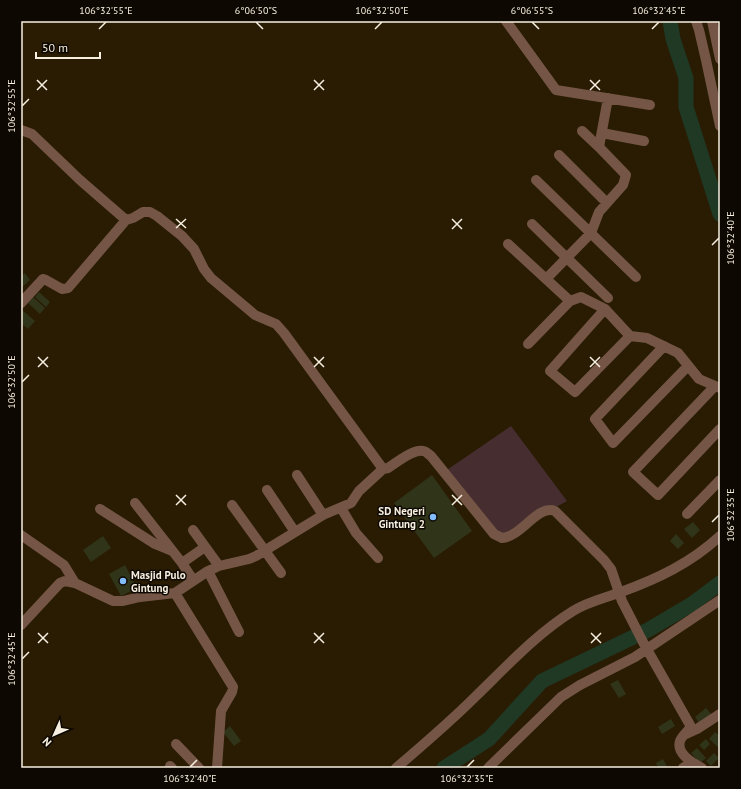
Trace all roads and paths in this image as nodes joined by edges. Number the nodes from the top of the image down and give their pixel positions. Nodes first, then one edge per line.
1 (506, 21) edge
2 (696, 21) edge
3 (715, 27) edge
4 (720, 59) edge
5 (608, 98) junction
6 (650, 105) dead end
7 (720, 126) edge
8 (21, 130) edge
9 (582, 130) dead end
10 (602, 133) junction
11 (644, 141) dead end
12 (599, 146) junction
13 (559, 155) dead end
14 (536, 180) dead end
15 (607, 203) junction
16 (126, 220) junction
17 (532, 224) dead end
18 (591, 233) junction
19 (508, 244) dead end
20 (566, 258) junction
21 (636, 277) dead end
22 (546, 279) junction
23 (608, 298) dead end
24 (570, 301) junction
25 (21, 303) edge
26 (605, 309) junction
27 (630, 336) junction
28 (528, 344) dead end
29 (664, 346) junction
30 (688, 366) junction
31 (718, 387) edge
32 (720, 429) edge
33 (383, 469) junction
34 (297, 475) dead end
35 (720, 480) edge
36 (267, 490) dead end
37 (135, 503) dead end
38 (232, 505) dead end
39 (341, 508) junction
40 (100, 509) dead end
41 (687, 514) dead end
42 (323, 515) junction
43 (193, 530) dead end
44 (295, 532) junction
45 (21, 535) edge
46 (720, 536) edge
47 (205, 547) junction
48 (266, 551) junction
49 (173, 552) junction
50 (378, 558) dead end
51 (182, 563) junction
52 (218, 566) junction
53 (208, 571) junction
54 (281, 573) dead end
55 (194, 580) junction
56 (75, 583) junction
57 (175, 593) junction
58 (621, 597) junction
59 (720, 600) edge
60 (21, 626) edge
61 (240, 632) dead end
62 (645, 647) junction
63 (720, 714) edge
64 (686, 734) junction
65 (176, 744) dead end
66 (688, 765) edge
67 (199, 768) edge
68 (217, 768) edge
69 (396, 768) edge
70 (488, 768) edge
71 (702, 768) edge

1 - 5 street
2 - 7 street
3 - 4 street
5 - 6 street
5 - 10 street
8 - 16 street
9 - 12 street
10 - 11 street
10 - 12 street
12 - 15 street
13 - 15 street
14 - 18 street
15 - 18 street
16 - 25 street
16 - 33 street
17 - 20 street
18 - 20 street
18 - 21 street
19 - 22 street
20 - 22 street
20 - 23 street
22 - 24 street
24 - 26 street
24 - 28 street
26 - 27 street
26 - 27 street
27 - 29 street
29 - 30 street
29 - 30 street
30 - 31 street
31 - 32 street
33 - 39 street
33 - 58 street
34 - 42 street
35 - 41 street
36 - 44 street
37 - 49 street
38 - 48 street
39 - 42 street
39 - 50 street
40 - 49 street
42 - 44 street
43 - 47 street
44 - 48 street
45 - 56 street
46 - 58 street
47 - 51 street
47 - 52 street
48 - 52 street
48 - 54 street
49 - 51 street
51 - 55 street
52 - 53 street
53 - 55 street
53 - 61 street
55 - 57 street
56 - 57 street
56 - 60 street
57 - 68 street
58 - 62 street
58 - 69 street
59 - 62 street
62 - 64 street
62 - 70 street
63 - 64 street
64 - 66 street
65 - 67 street
66 - 71 street

